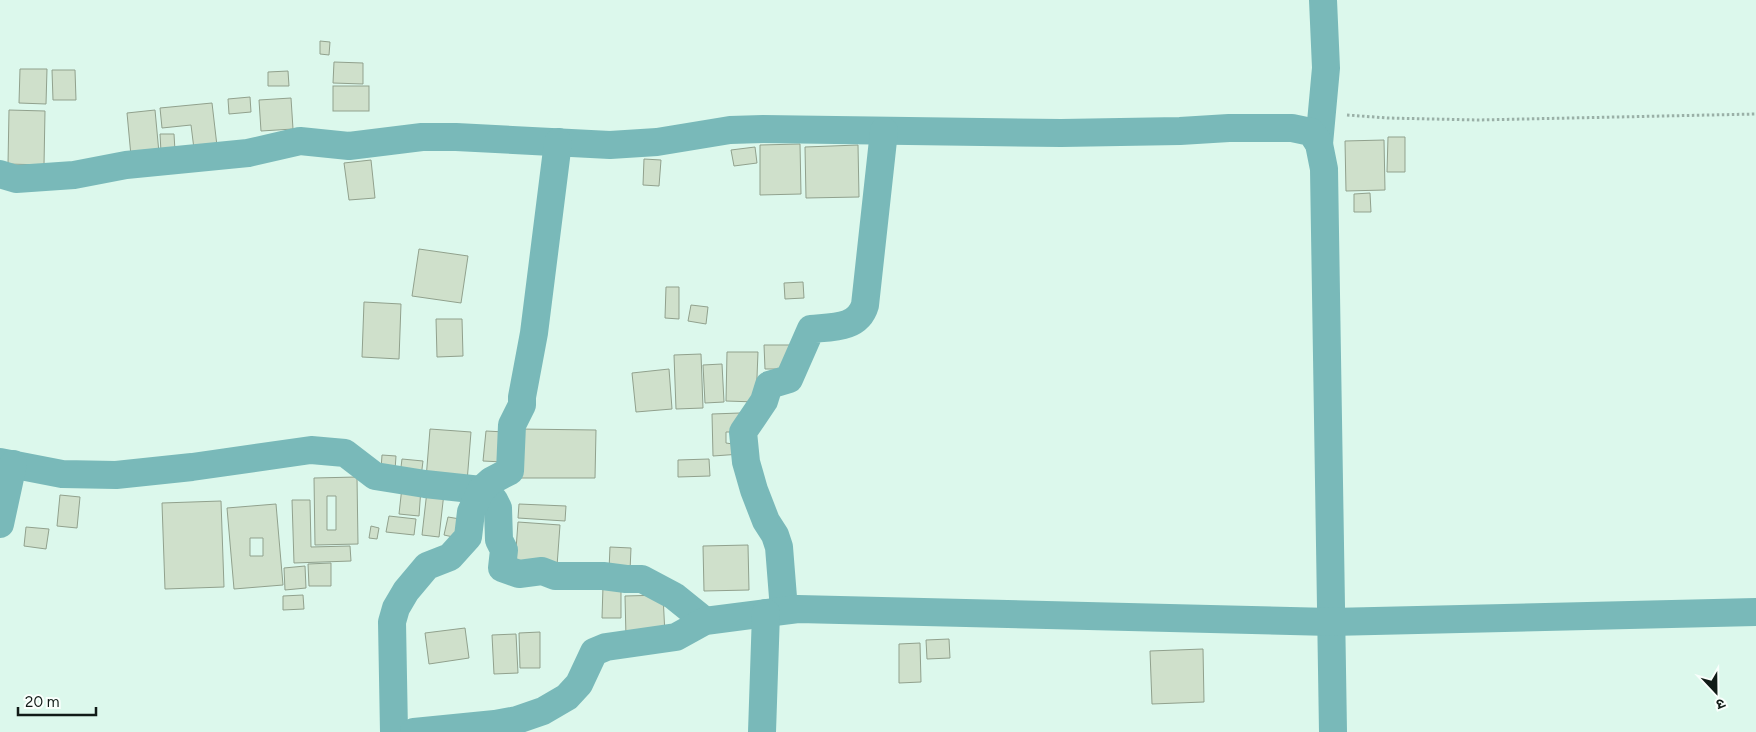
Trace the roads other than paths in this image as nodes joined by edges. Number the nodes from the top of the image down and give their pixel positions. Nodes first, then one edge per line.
1 (1323, 0) edge
2 (884, 130) junction
3 (558, 142) junction
4 (1319, 144) junction
5 (0, 174) edge
6 (6, 463) edge
7 (481, 490) junction
8 (0, 524) edge
9 (775, 611) junction
10 (1756, 612) edge
11 (705, 621) junction
12 (1331, 622) junction
13 (394, 732) edge
14 (414, 732) edge
15 (762, 732) edge
16 (1333, 732) edge

1 - 4 street
2 - 3 street
2 - 4 street
2 - 9 street
3 - 5 street
3 - 7 street
4 - 12 street
6 - 7 street
6 - 8 street
7 - 11 street
7 - 13 street
9 - 11 street
9 - 12 street
9 - 15 street
10 - 12 street
11 - 14 street
12 - 16 street

